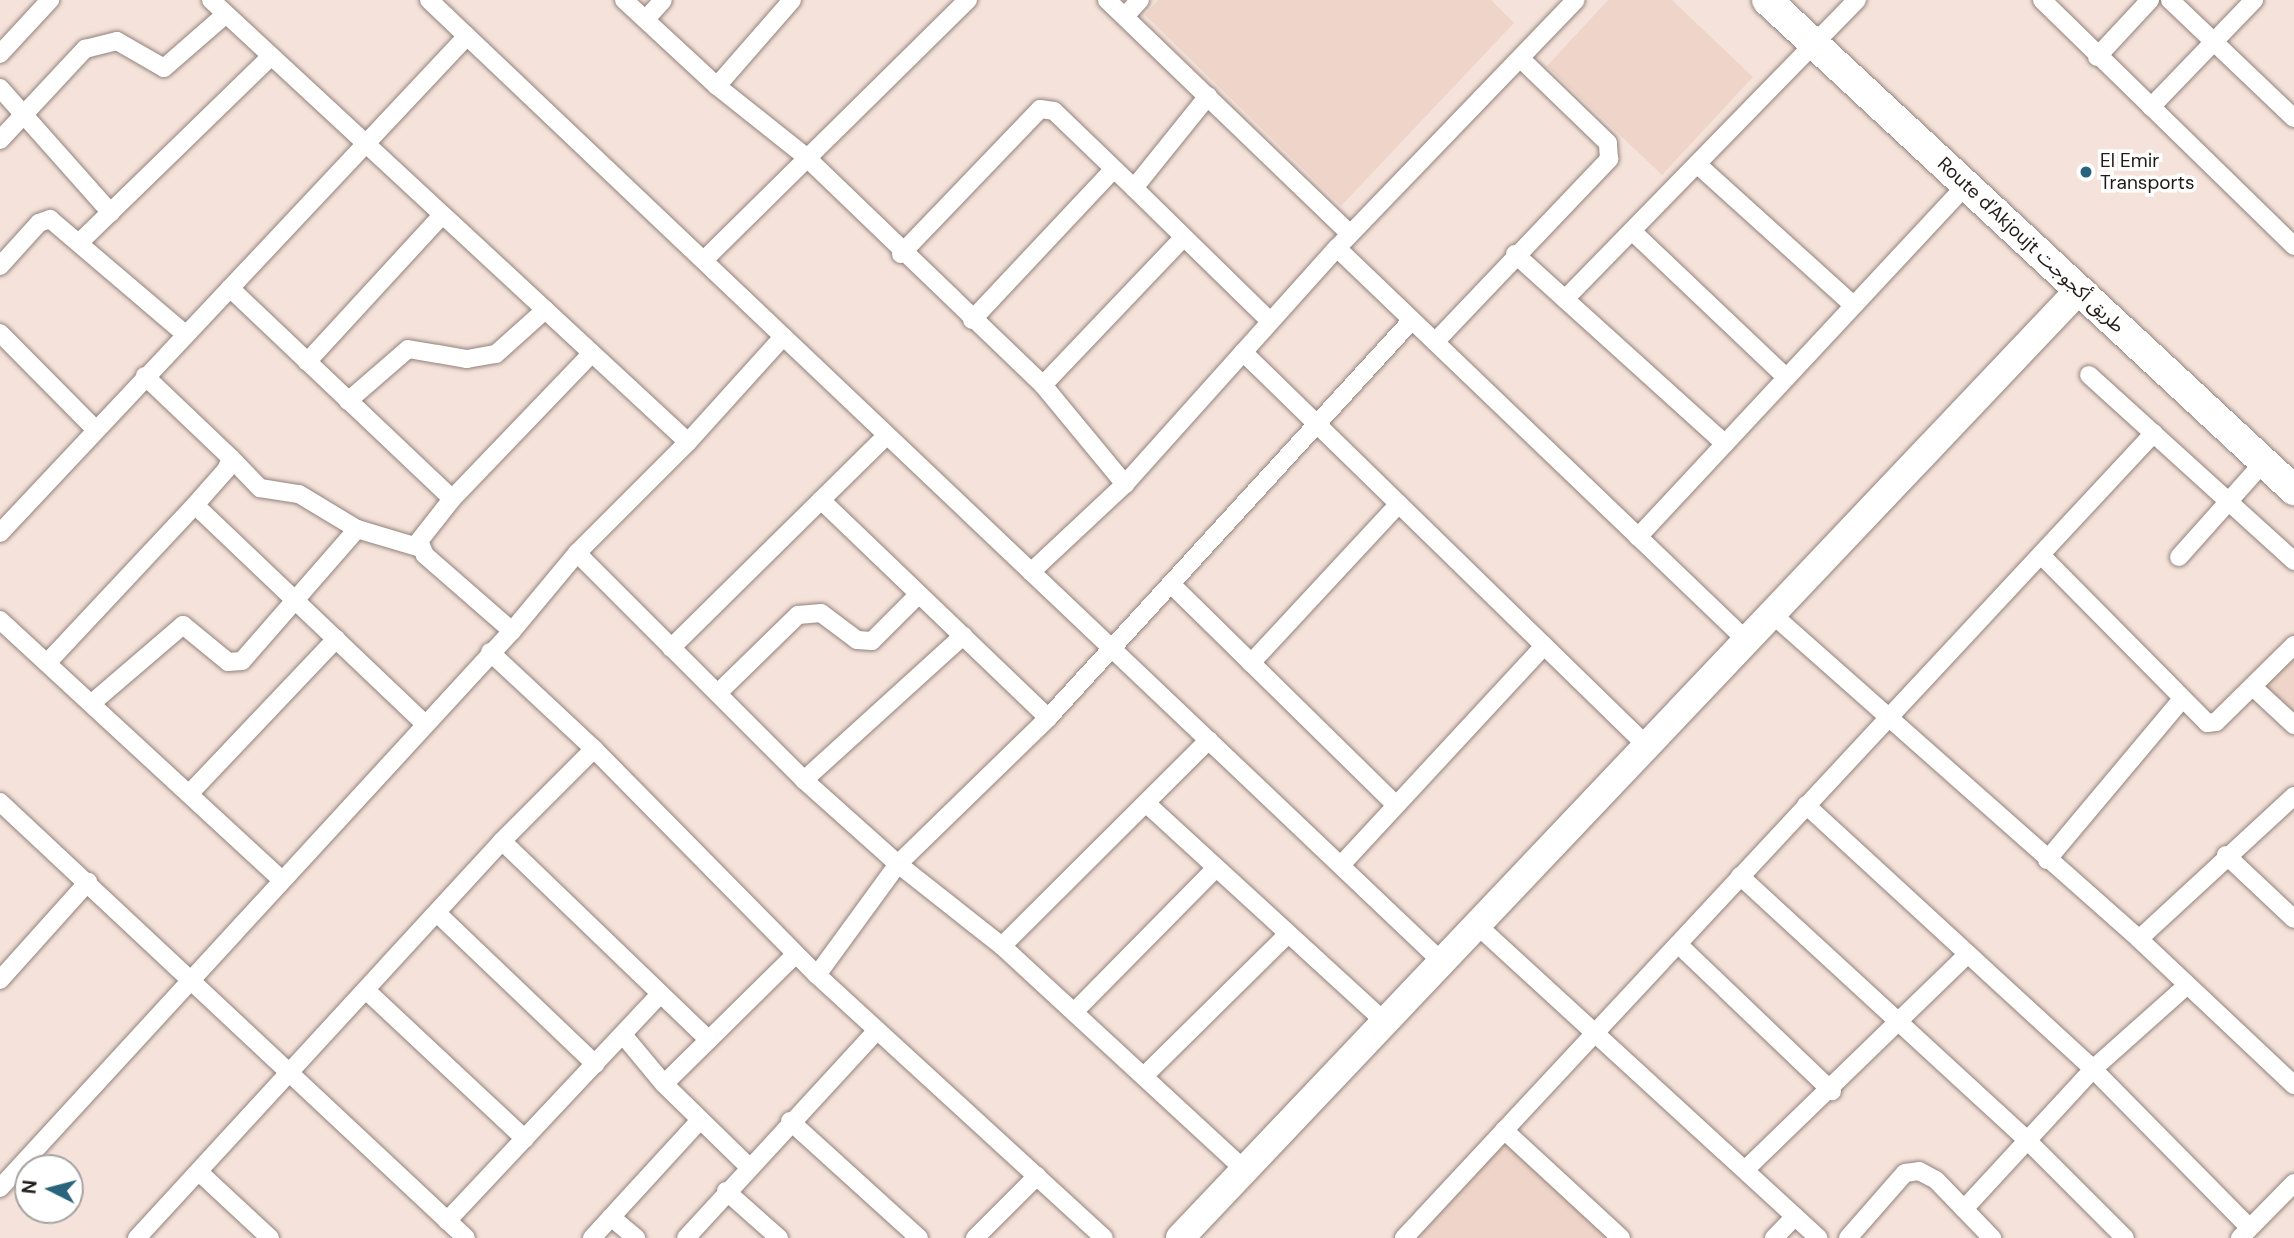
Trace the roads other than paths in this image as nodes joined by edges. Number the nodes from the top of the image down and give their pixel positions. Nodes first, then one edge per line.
1 (50, 0) edge
2 (211, 0) edge
3 (429, 0) edge
4 (624, 0) edge
5 (663, 0) edge
6 (792, 0) edge
7 (1107, 0) edge
8 (1140, 0) edge
9 (1576, 0) edge
10 (1767, 0) edge
11 (1857, 0) edge
12 (2042, 0) edge
13 (2150, 0) edge
14 (2170, 0) edge
15 (2254, 0) edge
16 (958, 3) edge
17 (226, 14) junction
18 (1125, 16) junction
19 (646, 19) junction
20 (467, 36) junction
21 (2214, 41) junction
22 (1815, 45) junction
23 (0, 54) edge
24 (271, 56) junction
25 (2097, 57) junction
26 (1520, 58) junction
27 (718, 86) junction
28 (0, 88) edge
29 (1208, 96) junction
30 (2151, 107) junction
31 (26, 114) junction
32 (2294, 118) edge
33 (0, 140) edge
34 (368, 145) junction
35 (804, 156) junction
36 (1697, 164) junction
37 (1114, 169) junction
38 (1966, 185) junction
39 (1133, 188) junction
40 (111, 213) junction
41 (443, 215) junction
42 (1632, 231) junction
43 (1350, 234) junction
44 (1183, 238) junction
45 (80, 241) junction
46 (2294, 246) edge
47 (1337, 248) junction
48 (901, 254) junction
49 (1516, 254) junction
50 (704, 260) junction
51 (0, 266) edge
52 (230, 288) junction
53 (2079, 290) junction
54 (1565, 299) junction
55 (1853, 305) junction
56 (545, 310) junction
57 (972, 320) junction
58 (1412, 320) junction
59 (1270, 321) junction
60 (184, 333) junction
61 (783, 337) junction
62 (1435, 342) junction
63 (4, 345) edge
64 (1243, 352) junction
65 (592, 353) junction
66 (307, 362) junction
67 (2088, 375) dead end
68 (145, 376) junction
69 (1786, 377) junction
70 (1043, 385) junction
71 (348, 401) junction
72 (1317, 424) junction
73 (96, 430) junction
74 (2154, 433) junction
75 (887, 435) junction
76 (688, 442) junction
77 (1725, 443) junction
78 (231, 458) junction
79 (2264, 462) junction
80 (1125, 484) junction
81 (2294, 490) edge
82 (452, 499) junction
83 (821, 500) junction
84 (2229, 500) junction
85 (1399, 504) junction
86 (195, 505) junction
87 (357, 529) junction
88 (0, 533) edge
89 (1638, 537) junction
90 (421, 548) junction
91 (577, 552) junction
92 (2042, 556) junction
93 (2179, 557) dead end
94 (2294, 561) edge
95 (1031, 572) junction
96 (1171, 584) junction
97 (919, 594) junction
98 (297, 602) junction
99 (1772, 614) junction
100 (0, 620) edge
101 (512, 631) junction
102 (963, 636) junction
103 (335, 639) junction
104 (1747, 640) junction
105 (2294, 645) edge
106 (1544, 646) junction
107 (671, 648) junction
108 (1112, 648) junction
109 (490, 652) junction
110 (47, 663) junction
111 (1251, 663) junction
112 (2253, 687) junction
113 (718, 693) junction
114 (2182, 699) junction
115 (92, 703) junction
116 (1048, 718) junction
117 (1888, 720) junction
118 (425, 724) junction
119 (2294, 725) edge
120 (1209, 740) junction
121 (1647, 746) junction
122 (594, 749) junction
123 (804, 780) junction
124 (189, 794) junction
125 (2294, 796) edge
126 (0, 802) edge
127 (1147, 804) junction
128 (1396, 805) junction
129 (1806, 805) junction
130 (502, 841) junction
131 (2226, 855) junction
132 (2047, 860) junction
133 (898, 864) junction
134 (1341, 865) junction
135 (1216, 868) junction
136 (1740, 876) junction
137 (282, 880) junction
138 (88, 882) junction
139 (437, 913) junction
140 (2294, 919) edge
141 (1477, 925) junction
142 (1289, 934) junction
143 (2139, 939) junction
144 (1678, 944) junction
145 (1002, 946) junction
146 (796, 954) junction
147 (1968, 954) junction
148 (1443, 962) junction
149 (2, 975) edge
150 (817, 975) junction
151 (188, 981) junction
152 (2186, 986) junction
153 (368, 992) junction
154 (660, 994) junction
155 (1074, 1012) junction
156 (1897, 1018) junction
157 (1385, 1022) junction
158 (877, 1030) junction
159 (1593, 1034) junction
160 (624, 1036) junction
161 (709, 1040) junction
162 (595, 1064) junction
163 (2093, 1069) junction
164 (290, 1076) junction
165 (1144, 1076) junction
166 (664, 1084) junction
167 (2294, 1085) edge
168 (1832, 1091) junction
169 (701, 1120) junction
170 (790, 1121) junction
171 (1504, 1130) junction
172 (525, 1139) junction
173 (2028, 1140) junction
174 (748, 1166) junction
175 (1245, 1170) junction
176 (1746, 1170) junction
177 (200, 1172) junction
178 (1037, 1177) junction
179 (2294, 1183) edge
180 (0, 1188) edge
181 (726, 1191) junction
182 (1964, 1209) junction
183 (1795, 1216) junction
184 (611, 1217) junction
185 (447, 1221) junction
186 (2245, 1233) edge
187 (138, 1238) edge
188 (270, 1238) edge
189 (466, 1238) edge
190 (592, 1238) edge
191 (636, 1238) edge
192 (686, 1238) edge
193 (779, 1238) edge
194 (919, 1238) edge
195 (975, 1238) edge
196 (1104, 1238) edge
197 (1181, 1238) edge
198 (1404, 1238) edge
199 (1621, 1238) edge
200 (1774, 1238) edge
201 (1818, 1238) edge
202 (1848, 1238) edge
203 (1992, 1238) edge
204 (2125, 1238) edge

1 - 23 street
2 - 17 street
3 - 20 street
4 - 19 street
5 - 19 street
6 - 27 street
7 - 18 street
8 - 18 street
9 - 26 street
10 - 22 highway, Route d'Akjoujt طريق أكجوجت
11 - 22 street
12 - 25 street
13 - 25 street
14 - 21 street
15 - 21 street
16 - 35 street
17 - 24 street
17 - 31 street
18 - 29 street
19 - 27 street
20 - 34 street
20 - 50 street
21 - 30 street
21 - 32 street
22 - 36 street
22 - 38 highway, Route d'Akjoujt طريق أكجوجت
24 - 34 street
24 - 40 street
25 - 30 street
26 - 43 street
26 - 49 street
27 - 35 street
28 - 31 street
29 - 39 street
29 - 43 street
30 - 46 street
31 - 33 street
31 - 40 street
34 - 41 street
34 - 52 street
35 - 48 street
35 - 50 street
36 - 42 street
36 - 55 street
37 - 39 street
37 - 48 street
37 - 57 street
38 - 53 highway, Route d'Akjoujt طريق أكجوجت
38 - 55 street
39 - 44 street
40 - 45 street
41 - 56 street
41 - 66 street
42 - 54 street
42 - 69 street
43 - 47 street
44 - 59 street
44 - 70 street
45 - 51 street
45 - 60 street
47 - 58 street
47 - 59 street
48 - 57 street
49 - 54 street
49 - 62 street
50 - 61 street
52 - 60 street
52 - 66 street
53 - 79 highway, Route d'Akjoujt طريق أكجوجت
53 - 99 main road
54 - 77 street
55 - 69 street
56 - 65 street
56 - 71 street
57 - 70 street
58 - 62 street
58 - 72 street
59 - 64 street
60 - 68 street
61 - 75 street
61 - 76 street
62 - 89 street
63 - 73 street
64 - 72 street
64 - 80 street
65 - 76 street
65 - 82 street
66 - 71 street
67 - 74 street
68 - 73 street
68 - 78 street
69 - 77 street
70 - 80 street
71 - 82 street
72 - 85 street
72 - 96 street
73 - 88 street
74 - 84 street
74 - 92 street
75 - 83 street
75 - 95 street
76 - 91 street
77 - 89 street
78 - 86 street
78 - 87 street
79 - 81 highway, Route d'Akjoujt طريق أكجوجت
79 - 84 street
80 - 95 street
82 - 90 street
83 - 97 street
83 - 107 street
84 - 93 street
84 - 94 street
85 - 106 street
85 - 111 street
86 - 98 street
86 - 110 street
87 - 90 street
87 - 98 street
89 - 104 street
90 - 101 street
91 - 101 street
91 - 107 street
92 - 114 street
92 - 117 street
95 - 108 street
96 - 108 street
96 - 111 street
97 - 102 street
97 - 113 street
98 - 103 street
98 - 115 street
99 - 104 main road
99 - 117 street
100 - 110 street
101 - 109 street
102 - 116 street
102 - 123 street
103 - 118 street
103 - 124 street
104 - 121 main road
105 - 112 street
106 - 121 street
106 - 128 street
107 - 113 street
108 - 116 street
108 - 120 street
109 - 118 street
109 - 122 street
110 - 115 street
111 - 128 street
112 - 114 street
112 - 119 street
113 - 123 street
114 - 132 street
115 - 124 street
116 - 133 street
117 - 129 street
117 - 132 street
118 - 137 street
120 - 127 street
120 - 134 street
121 - 141 main road
122 - 130 street
122 - 146 street
123 - 133 street
124 - 137 street
125 - 131 street
126 - 138 street
127 - 135 street
127 - 145 street
128 - 134 street
129 - 136 street
129 - 147 street
130 - 139 street
130 - 154 street
131 - 140 street
131 - 143 street
132 - 143 street
133 - 145 street
133 - 150 street
134 - 148 street
135 - 142 street
135 - 155 street
136 - 144 street
136 - 156 street
137 - 151 street
138 - 149 street
138 - 151 street
139 - 153 street
139 - 162 street
141 - 148 main road
141 - 159 street
142 - 157 street
142 - 165 street
143 - 152 street
144 - 159 street
144 - 168 street
145 - 155 street
146 - 150 street
146 - 161 street
147 - 156 street
147 - 163 street
148 - 157 main road
150 - 158 street
151 - 164 street
151 - 180 street
152 - 163 street
152 - 167 street
153 - 164 street
153 - 172 street
154 - 160 street
154 - 161 street
155 - 165 street
156 - 168 street
156 - 173 street
157 - 175 main road
158 - 170 street
158 - 178 street
159 - 171 street
159 - 176 street
160 - 162 street
160 - 166 street
161 - 166 street
162 - 172 street
163 - 173 street
163 - 186 street
164 - 177 street
164 - 185 street
165 - 175 street
166 - 169 street
168 - 176 street
169 - 174 street
169 - 184 street
170 - 174 street
170 - 194 street
171 - 198 street
171 - 199 street
172 - 185 street
173 - 182 street
173 - 204 street
174 - 181 street
175 - 197 main road
176 - 183 street
177 - 187 street
177 - 188 street
178 - 195 street
178 - 196 street
179 - 186 street
181 - 192 street
181 - 193 street
182 - 202 street
182 - 203 street
183 - 200 street
183 - 201 street
184 - 190 street
184 - 191 street
185 - 189 street

